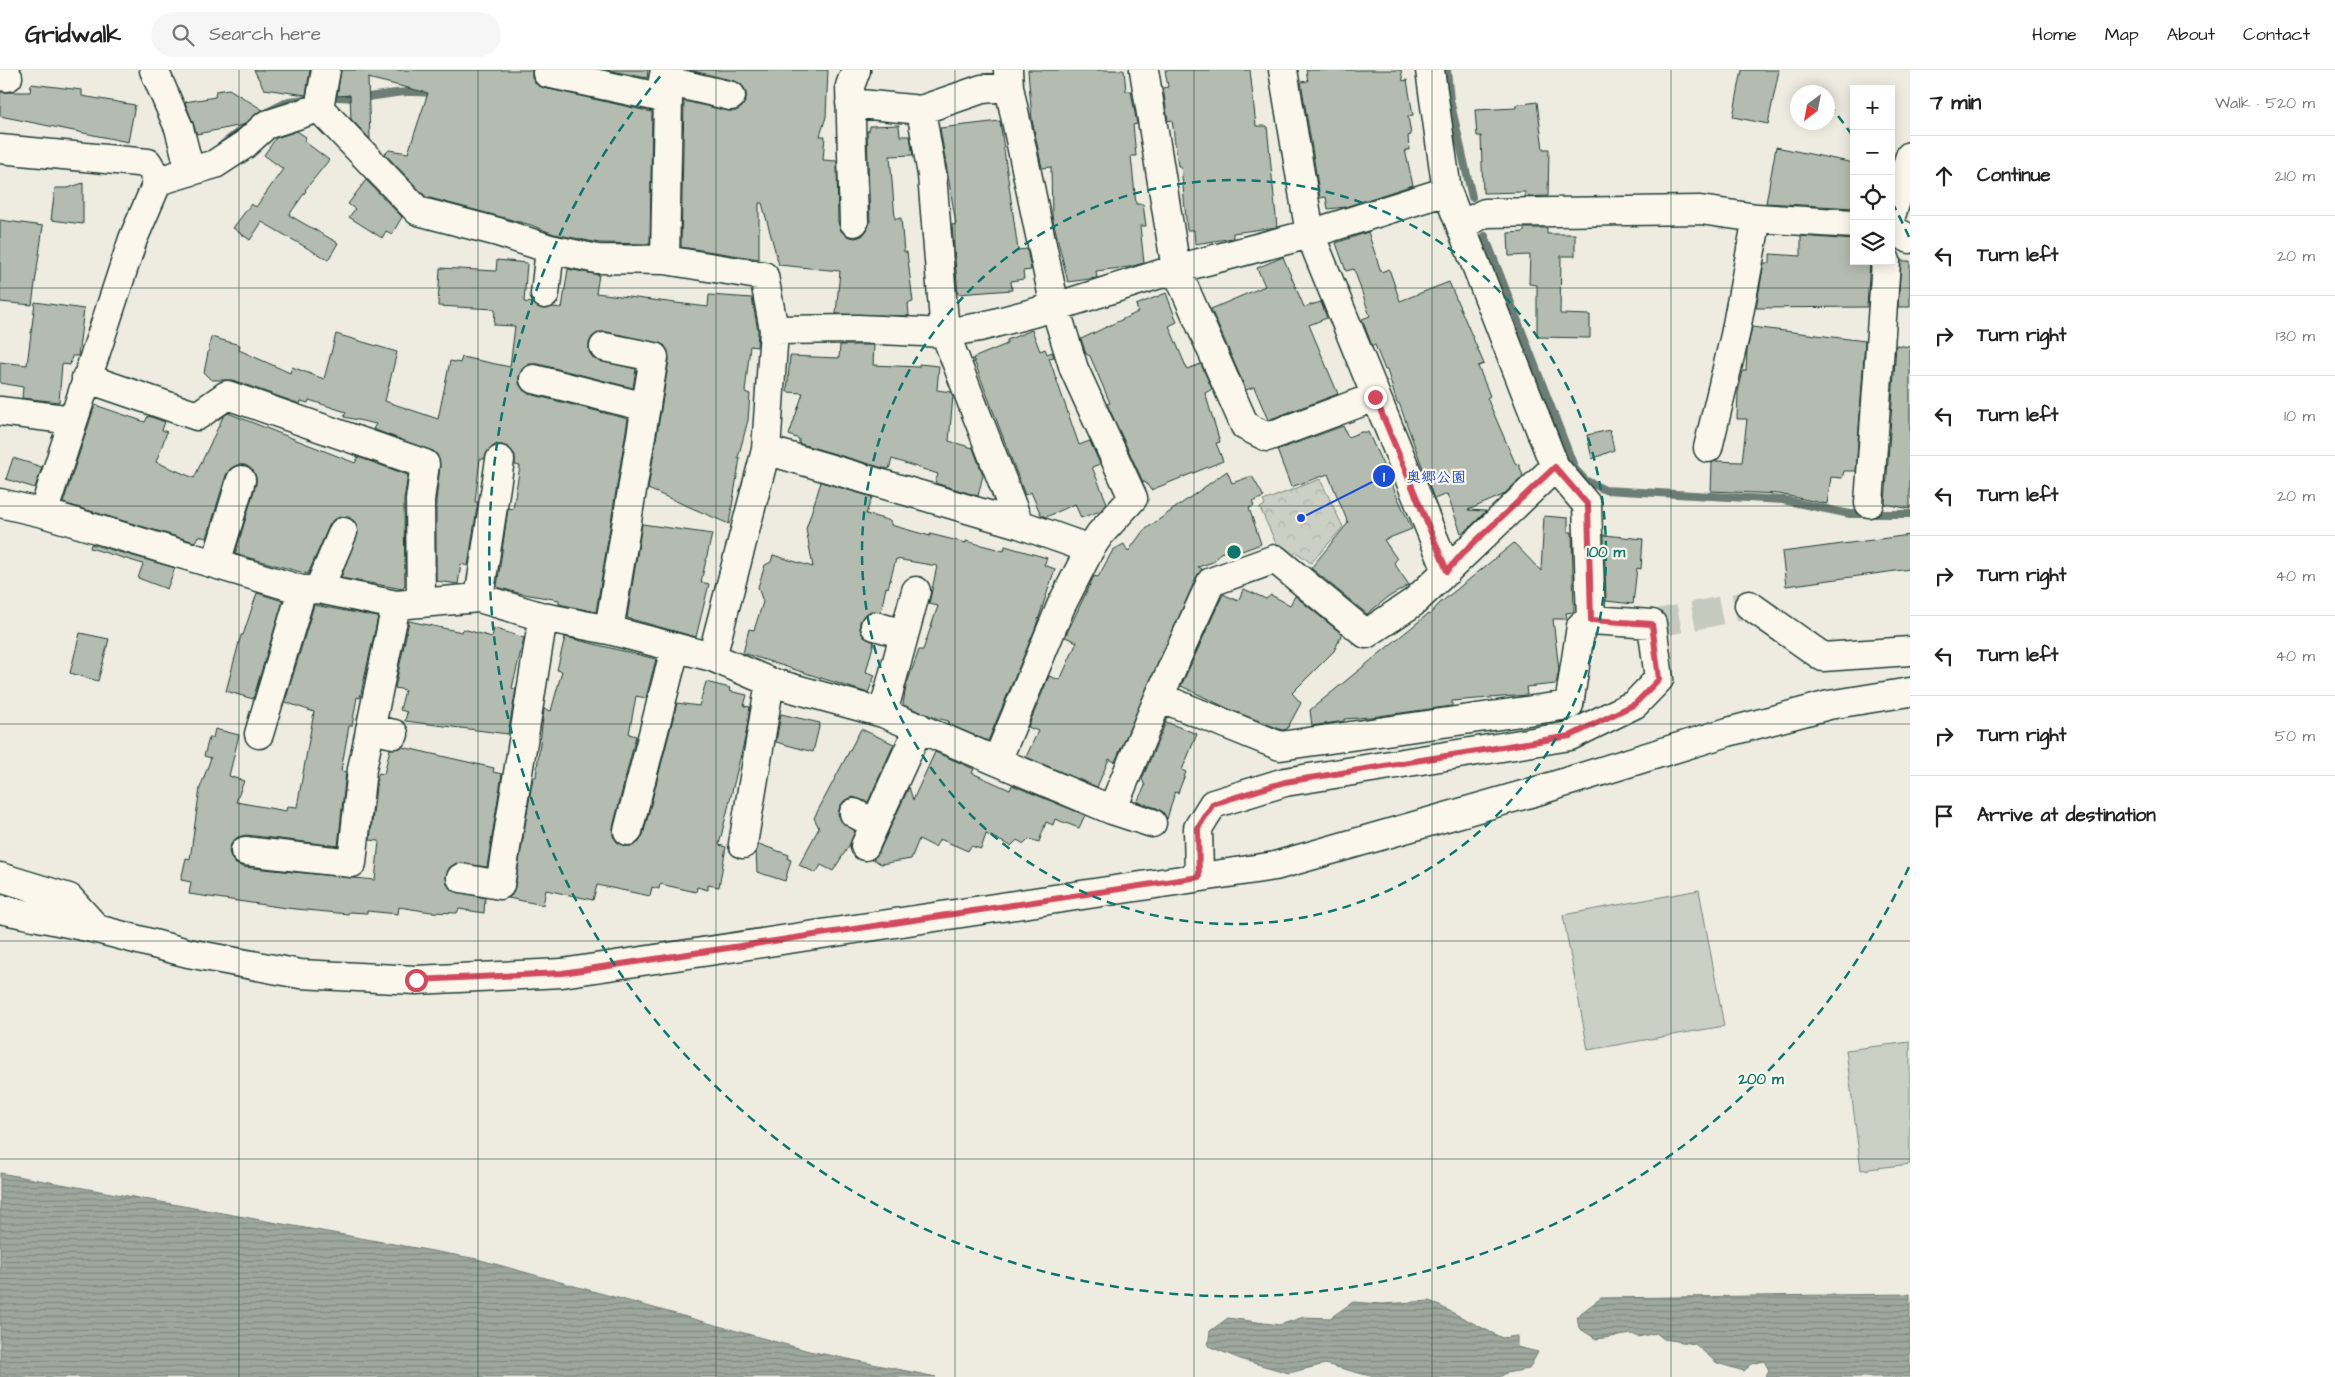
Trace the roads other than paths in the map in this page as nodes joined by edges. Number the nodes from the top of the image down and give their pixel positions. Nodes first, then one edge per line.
1 (154, 70) edge
2 (326, 70) edge
3 (856, 70) edge
4 (1144, 70) edge
5 (1283, 70) edge
6 (1430, 70) edge
7 (547, 73) dead end
8 (1009, 78) edge
9 (665, 83) edge
10 (731, 96) dead end
11 (850, 103) junction
12 (319, 108) junction
13 (921, 110) junction
14 (0, 150) edge
15 (1910, 156) edge
16 (190, 171) junction
17 (158, 181) junction
18 (1447, 192) junction
19 (1895, 203) edge
20 (1757, 218) junction
21 (854, 222) dead end
22 (1850, 224) edge
23 (1462, 225) junction
24 (1895, 231) edge
25 (1310, 234) junction
26 (1910, 239) edge
27 (550, 249) junction
28 (665, 260) junction
29 (1886, 265) edge
30 (1176, 269) junction
31 (545, 294) dead end
32 (1055, 307) junction
33 (774, 330) junction
34 (945, 333) junction
35 (604, 347) dead end
36 (86, 378) junction
37 (534, 379) dead end
38 (1375, 397) junction
39 (646, 407) junction
40 (0, 411) edge
41 (73, 420) junction
42 (1708, 448) dead end
43 (766, 450) junction
44 (500, 460) dead end
45 (1555, 467) junction
46 (241, 480) dead end
47 (0, 503) edge
48 (1869, 503) dead end
49 (44, 513) junction
50 (1020, 524) junction
51 (343, 532) dead end
52 (1090, 549) junction
53 (216, 563) junction
54 (1447, 571) junction
55 (311, 589) junction
56 (916, 591) dead end
57 (479, 598) junction
58 (408, 604) junction
59 (1749, 605) dead end
60 (544, 617) junction
61 (1591, 620) junction
62 (875, 626) dead end
63 (609, 630) junction
64 (904, 634) junction
65 (675, 649) junction
66 (1910, 651) edge
67 (712, 657) junction
68 (770, 682) junction
69 (1910, 692) edge
70 (1159, 697) junction
71 (882, 713) junction
72 (255, 722) dead end
73 (919, 728) junction
74 (997, 761) junction
75 (1112, 810) junction
76 (1152, 823) dead end
77 (865, 828) dead end
78 (628, 831) dead end
79 (743, 844) dead end
80 (245, 851) dead end
81 (0, 877) edge
82 (1199, 877) junction
83 (461, 878) dead end
84 (0, 909) edge
85 (97, 929) junction

1 - 16 street
2 - 12 street
3 - 11 street
4 - 30 street
5 - 25 street
6 - 18 street
7 - 9 street
8 - 13 street
8 - 32 street
9 - 10 street
9 - 28 street
11 - 13 street
11 - 21 street
12 - 16 street
12 - 27 street
13 - 34 street
14 - 17 street
15 - 19 street
16 - 17 street
17 - 36 street
18 - 23 street
18 - 25 street
20 - 22 street
20 - 23 street
20 - 42 street
23 - 45 street
24 - 26 street
25 - 30 street
25 - 38 street
27 - 28 street
27 - 31 street
28 - 33 street
29 - 48 street
30 - 32 street
30 - 38 street
32 - 34 street
32 - 52 street
33 - 34 street
33 - 43 street
34 - 50 street
35 - 39 street
36 - 41 street
36 - 58 street
37 - 39 street
38 - 54 street
39 - 63 street
40 - 41 street
41 - 49 street
43 - 50 street
43 - 67 street
44 - 57 street
45 - 54 street
45 - 61 street
46 - 53 street
47 - 49 street
49 - 53 street
50 - 52 street
51 - 55 street
52 - 74 street
53 - 55 street
54 - 70 street
55 - 58 street
55 - 72 street
56 - 64 street
57 - 58 street
57 - 60 street
58 - 80 street
59 - 66 street
60 - 63 street
60 - 83 street
61 - 70 street
61 - 82 street
62 - 64 street
63 - 65 street
64 - 71 street
65 - 67 street
65 - 78 street
67 - 68 street
68 - 71 street
68 - 79 street
69 - 82 street
70 - 75 street
71 - 73 street
73 - 74 street
73 - 77 street
74 - 75 street
75 - 76 street
81 - 85 street
82 - 85 street
84 - 85 street

